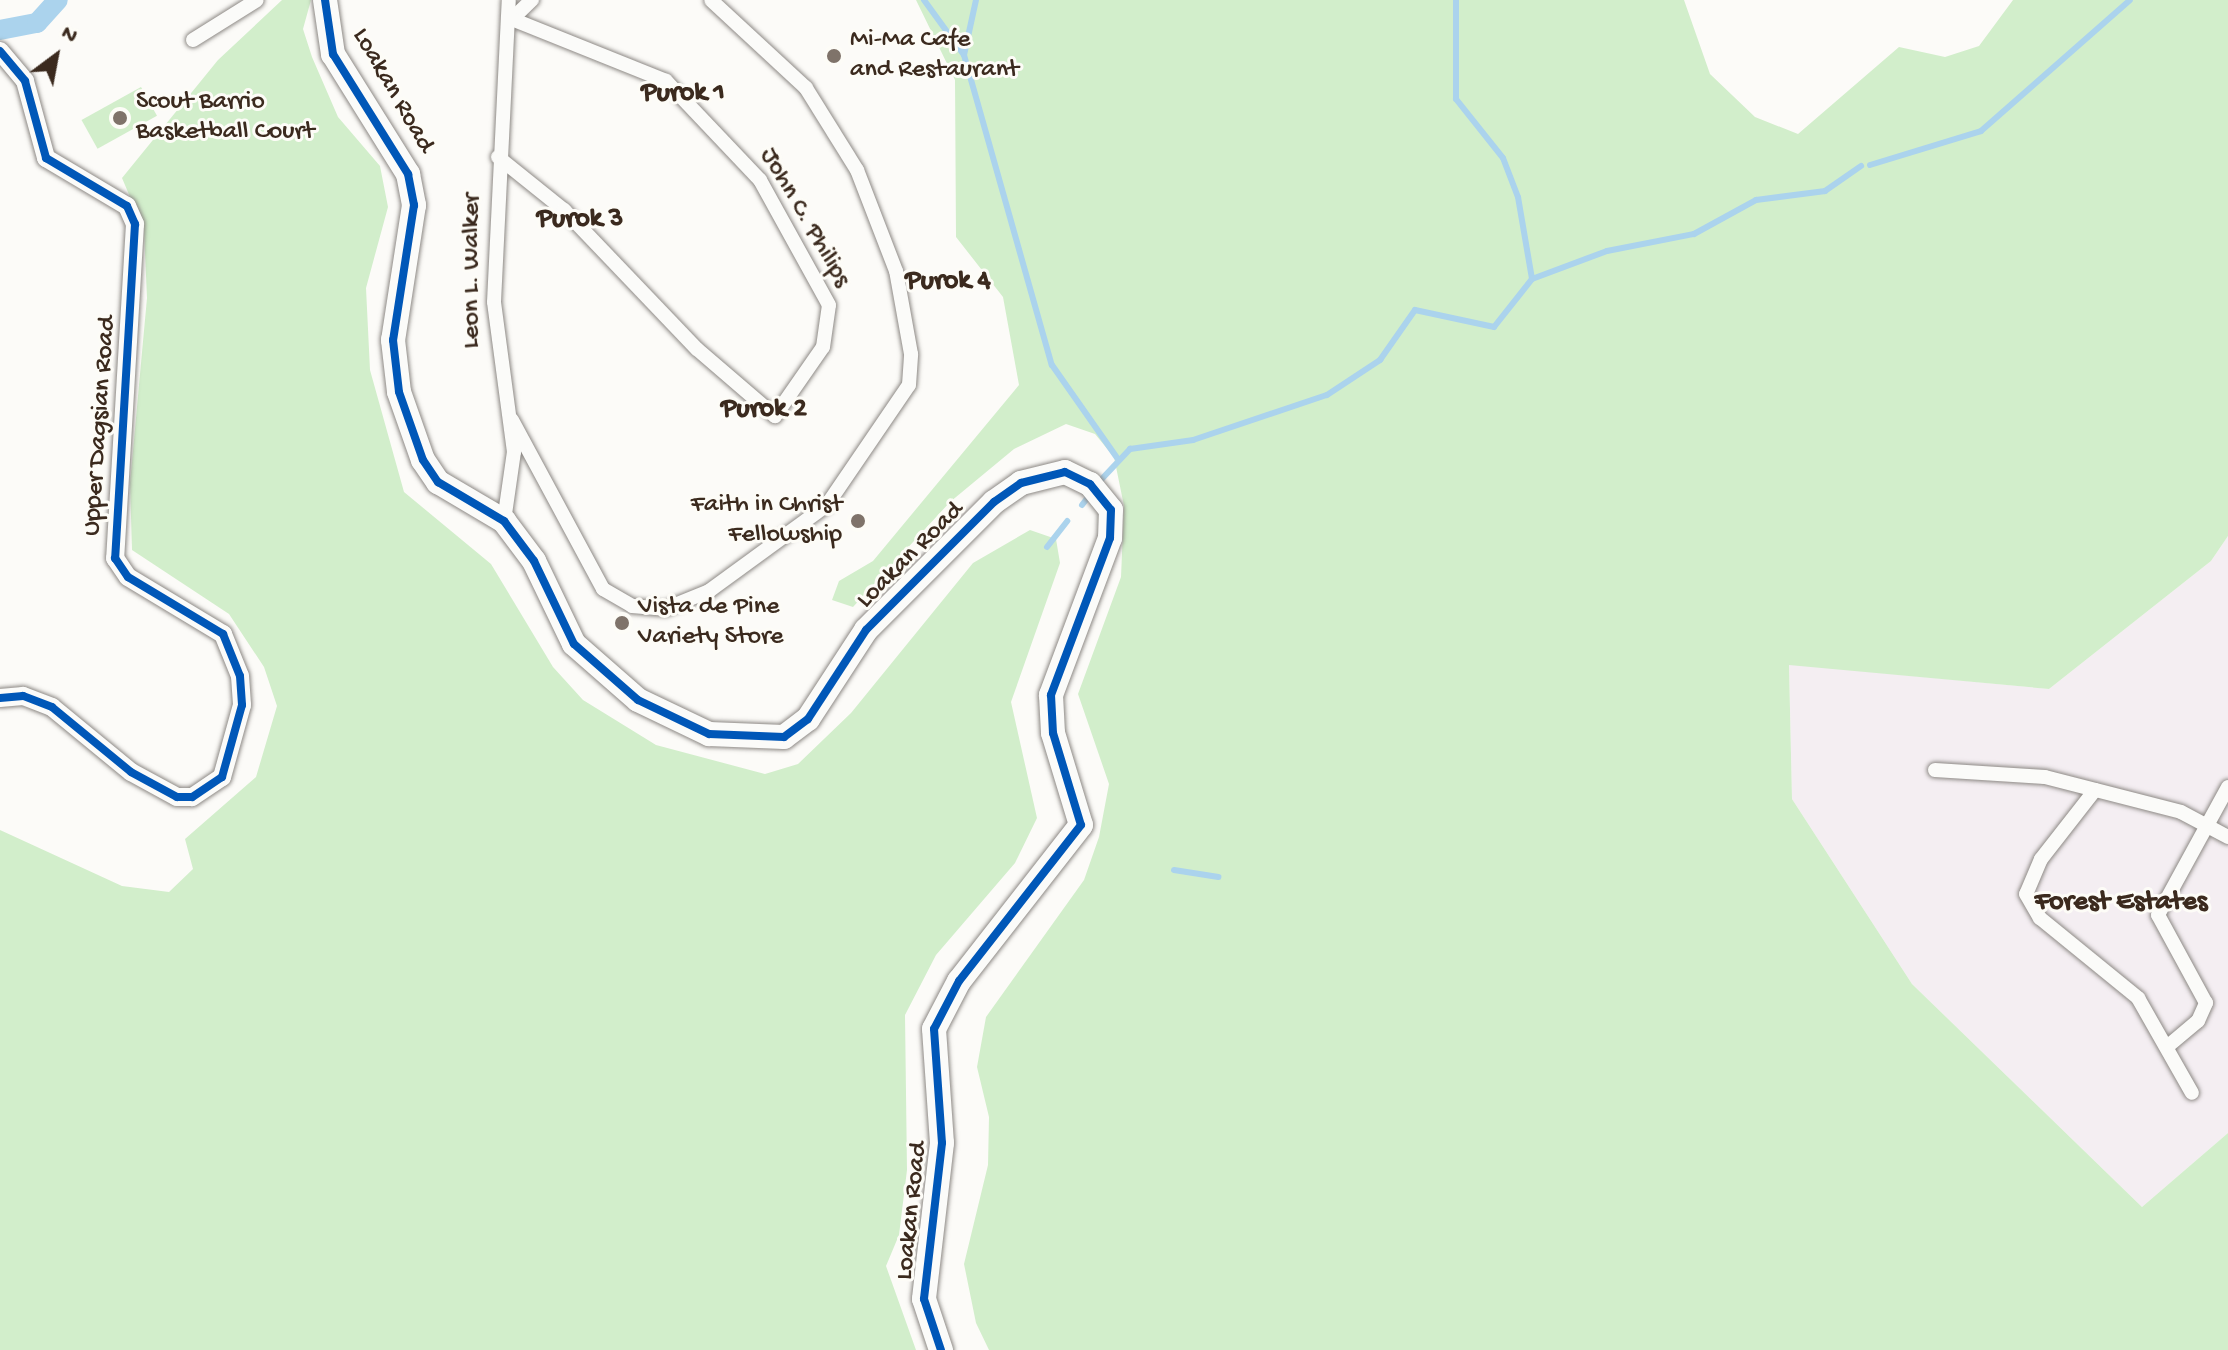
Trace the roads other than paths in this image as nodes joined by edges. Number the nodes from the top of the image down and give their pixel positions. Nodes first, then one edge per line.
1 (257, 0) edge
2 (325, 0) edge
3 (509, 0) edge
4 (532, 0) edge
5 (711, 0) edge
6 (512, 19) junction
7 (193, 40) dead end
8 (0, 51) edge
9 (498, 157) junction
10 (512, 420) junction
11 (504, 521) junction
12 (0, 698) edge
13 (1935, 770) dead end
14 (2228, 787) edge
15 (2095, 790) junction
16 (2205, 823) junction
17 (2228, 837) edge
18 (2168, 1046) junction
19 (2192, 1093) dead end
20 (941, 1350) edge

1 - 7 street
2 - 11 main road, Loakan Road
3 - 6 street, Leon L. Walker
4 - 6 street
5 - 10 street
6 - 9 street, Leon L. Walker
6 - 9 street, John C. Philips
8 - 12 street, Upper Dagsian Road
9 - 10 street, Leon L. Walker
10 - 11 street, Leon L. Walker
11 - 20 main road, Loakan Road
13 - 15 street
14 - 16 street
15 - 16 street
15 - 18 street
16 - 17 street
16 - 18 street
18 - 19 street

